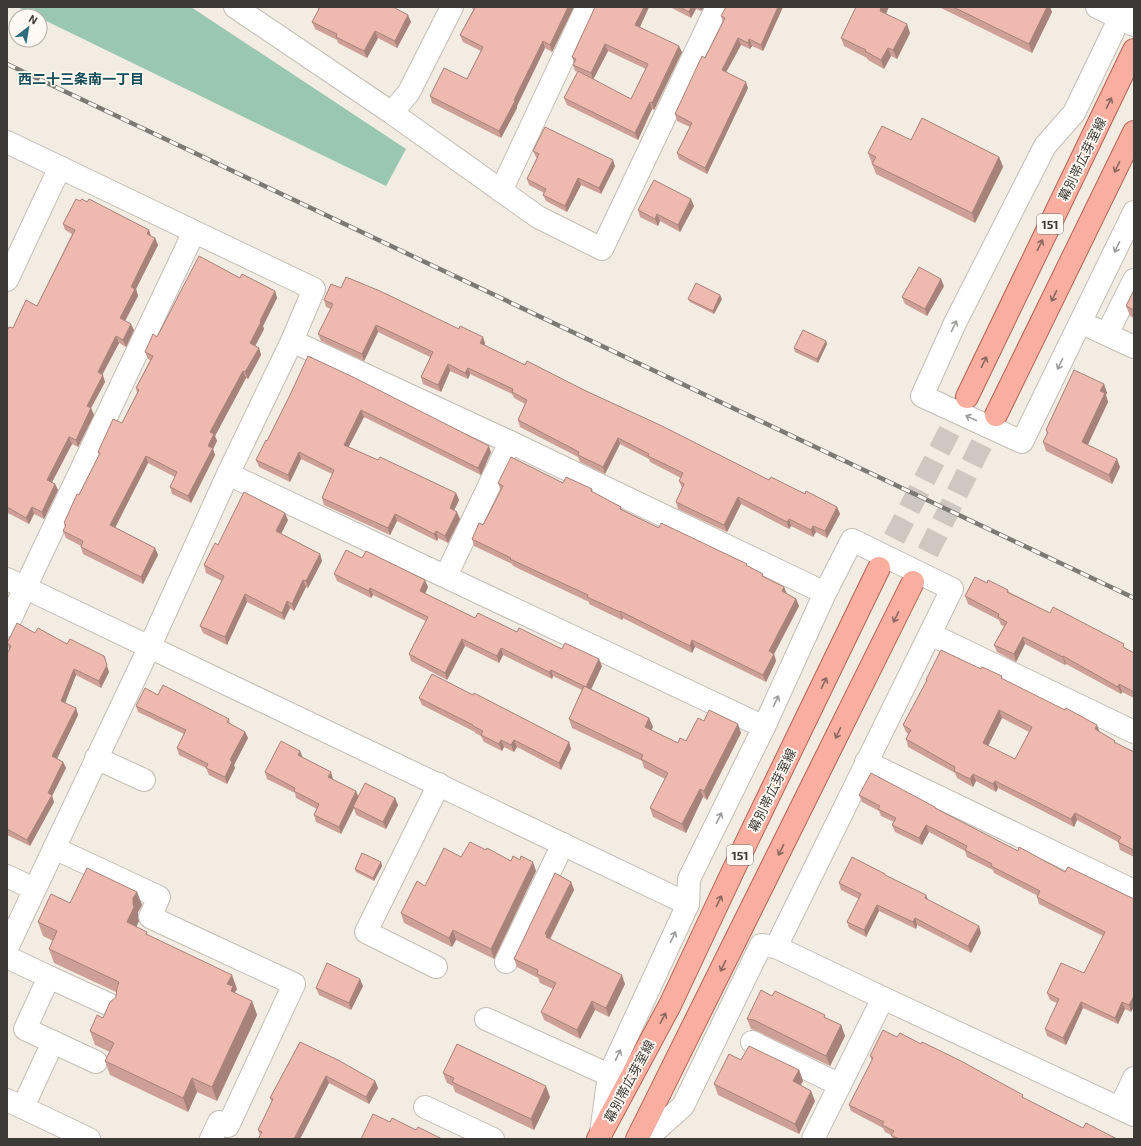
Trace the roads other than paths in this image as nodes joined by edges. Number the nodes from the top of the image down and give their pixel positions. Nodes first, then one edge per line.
1 (234, 7) edge
2 (452, 7) edge
3 (588, 7) edge
4 (717, 7) edge
5 (1097, 7) edge
6 (1126, 16) edge
7 (1134, 50) edge
8 (392, 113) junction
9 (1134, 132) edge
10 (7, 142) edge
11 (60, 167) junction
12 (501, 191) junction
13 (1134, 212) edge
14 (194, 232) junction
15 (7, 280) edge
16 (1134, 280) edge
17 (1080, 322) junction
18 (1107, 334) junction
19 (292, 341) junction
20 (1134, 347) edge
21 (967, 397) tunnel mouth
22 (996, 416) tunnel mouth
23 (510, 442) junction
24 (228, 474) junction
25 (879, 568) tunnel mouth
26 (446, 576) junction
27 (914, 582) tunnel mouth
28 (16, 583) edge
29 (825, 593) junction
30 (7, 626) edge
31 (930, 634) junction
32 (150, 646) junction
33 (764, 727) junction
34 (1134, 732) edge
35 (96, 758) junction
36 (866, 762) junction
37 (144, 780) dead end
38 (439, 784) junction
39 (563, 844) junction
40 (54, 848) junction
41 (7, 876) edge
42 (34, 889) junction
43 (1134, 891) edge
44 (688, 904) junction
45 (776, 946) junction
46 (7, 948) edge
47 (7, 957) edge
48 (506, 962) dead end
49 (436, 967) dead end
50 (49, 978) junction
51 (883, 998) junction
52 (110, 1005) edge
53 (486, 1019) dead end
54 (54, 1042) junction
55 (752, 1042) dead end
56 (96, 1062) dead end
57 (609, 1075) junction
58 (1134, 1078) edge
59 (840, 1085) junction
60 (15, 1104) edge
61 (425, 1107) dead end
62 (1127, 1112) edge
63 (600, 1136) edge
64 (89, 1139) edge
65 (211, 1139) edge
66 (493, 1139) edge
67 (637, 1139) edge
68 (646, 1139) edge
69 (814, 1139) edge

1 - 8 street
2 - 8 street
3 - 12 street
4 - 12 street
5 - 6 street
17 -> 6 street
21 -> 7 main road, 幕別帯広芽室線 / 151
8 - 12 street
9 -> 22 main road, 151
10 - 11 street
11 - 14 street
11 - 15 street
13 -> 17 street
14 - 19 street
14 - 28 street
16 - 18 street
17 - 18 street
18 - 20 street
19 - 23 street
19 - 24 street
23 - 26 street
23 - 29 street
24 - 26 street
24 - 32 street
63 -> 25 main road, 幕別帯広芽室線 / 151
26 - 33 street
27 -> 67 main road, 151
28 - 30 street
28 - 32 street
29 - 31 street
33 -> 29 street
31 - 34 street
31 - 36 street
32 - 35 street
32 - 38 street
44 -> 33 street
35 - 37 street
35 - 40 street
36 - 43 street
36 - 45 street
38 - 39 street
38 - 49 street
39 - 44 street
39 - 48 street
40 - 42 street
40 - 65 street
41 - 42 street
42 - 46 street
57 -> 44 street
45 - 51 street
45 - 68 street
47 - 50 street
50 - 52 street
50 - 54 street
51 - 59 street
51 - 62 street
53 - 57 street
54 - 56 street
54 - 60 street
55 - 59 street
57 - 63 street
58 - 62 street
59 - 69 street
60 - 64 street
61 - 66 street

